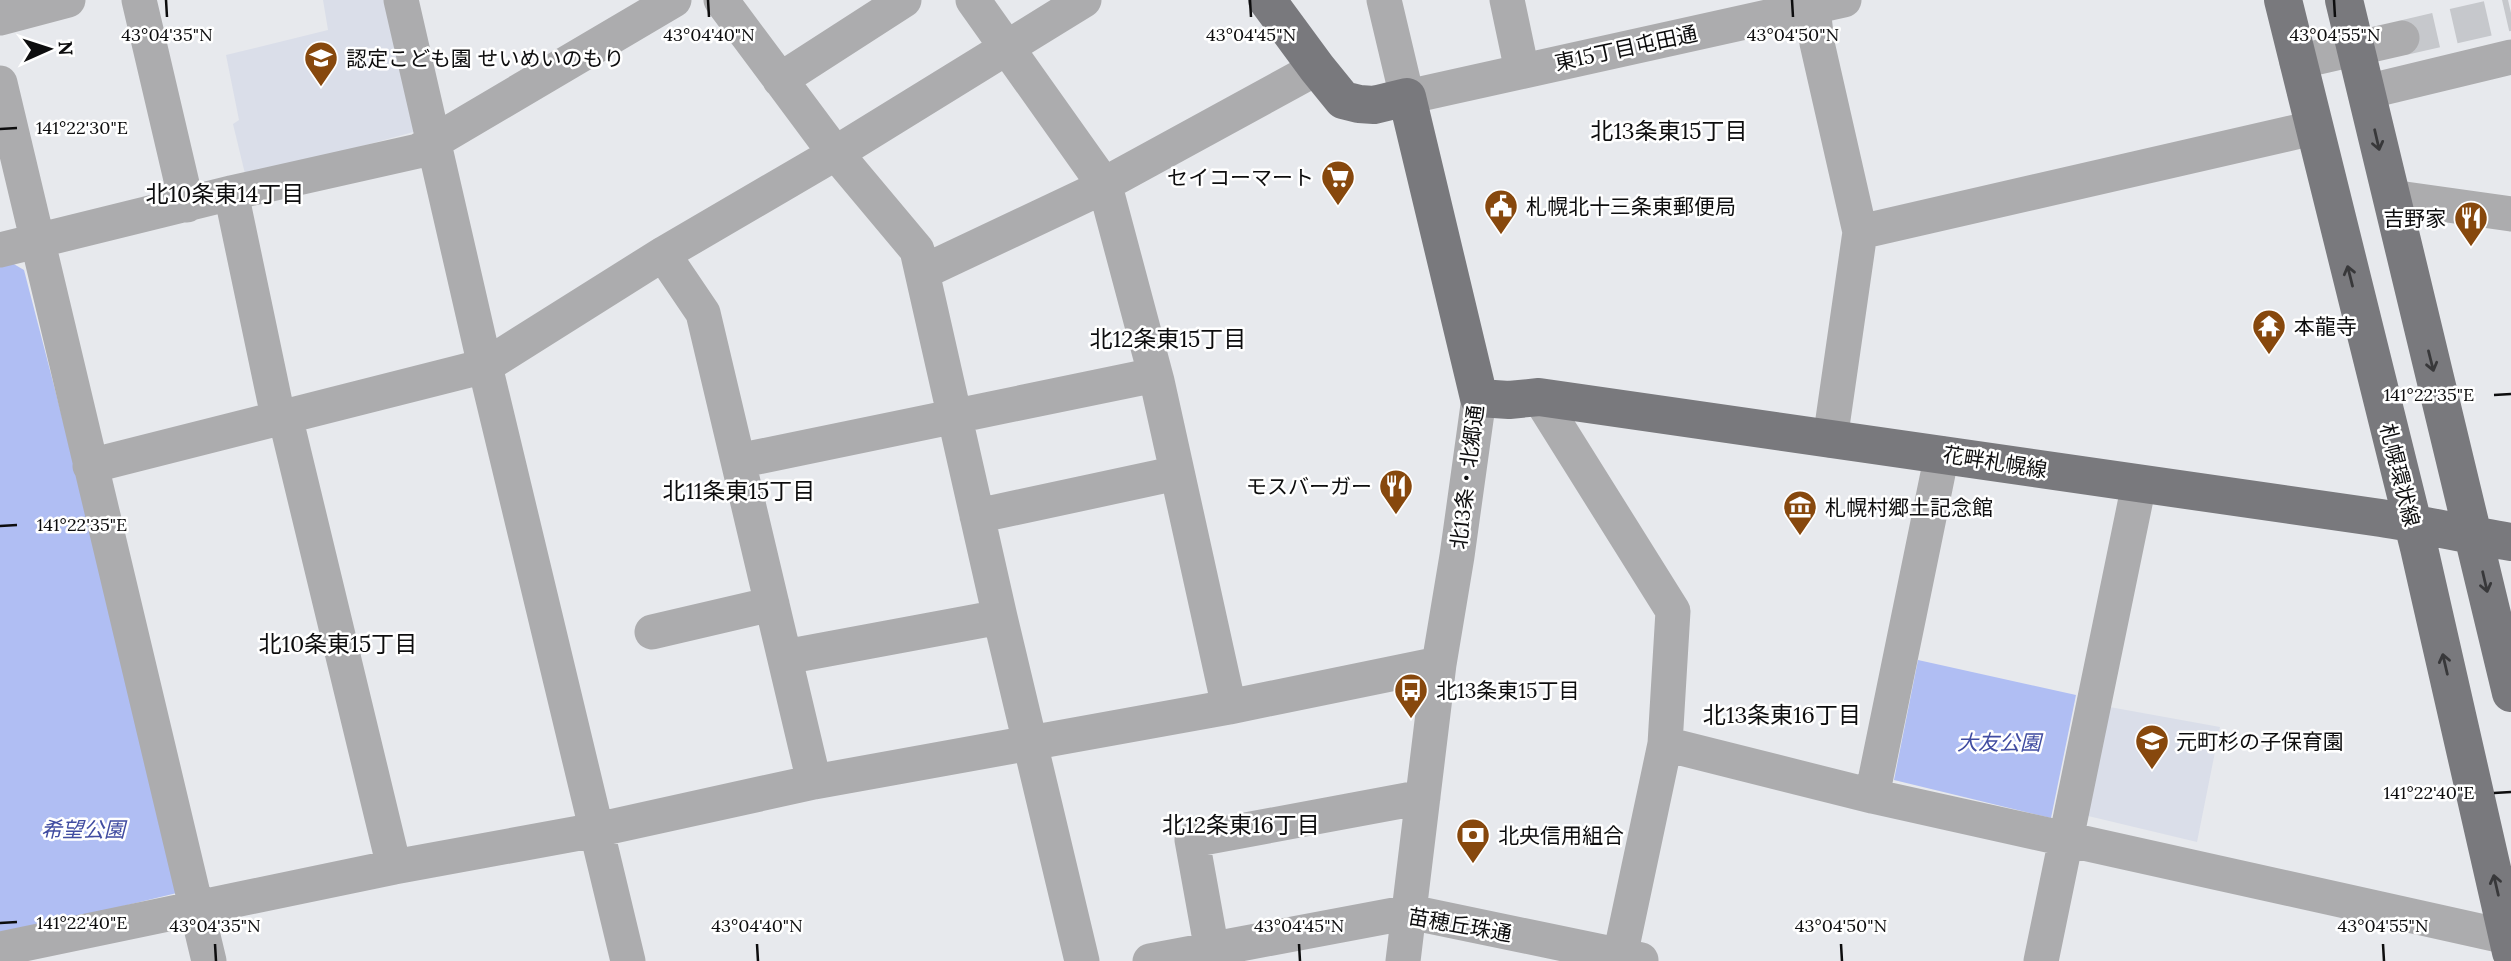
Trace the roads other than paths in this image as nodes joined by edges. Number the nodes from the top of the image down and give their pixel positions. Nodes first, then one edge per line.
1 (68, 0) edge
2 (139, 0) edge
3 (401, 0) edge
4 (674, 0) edge
5 (721, 0) edge
6 (904, 0) edge
7 (973, 0) edge
8 (1084, 0) edge
9 (1267, 0) edge
10 (1384, 0) edge
11 (1507, 0) edge
12 (2283, 0) edge
13 (2344, 0) edge
14 (1829, 4) edge
15 (0, 18) edge
16 (2402, 38) tunnel mouth
17 (1007, 47) junction
18 (2356, 49) junction
19 (2511, 57) edge
20 (2297, 62) junction
21 (1317, 68) junction
22 (1522, 71) junction
23 (780, 80) junction
24 (0, 83) edge
25 (2366, 92) junction
26 (1407, 97) junction
27 (2313, 128) junction
28 (435, 141) junction
29 (836, 153) junction
30 (1105, 186) junction
31 (231, 193) junction
32 (2390, 197) junction
33 (187, 205) junction
34 (2511, 214) edge
35 (1860, 232) junction
36 (38, 242) junction
37 (0, 250) edge
38 (663, 254) junction
39 (923, 272) junction
40 (485, 366) junction
41 (1156, 375) junction
42 (1539, 397) junction
43 (1479, 398) junction
44 (285, 416) junction
45 (954, 418) junction
46 (1830, 440) junction
47 (1942, 454) junction
48 (738, 461) junction
49 (90, 466) junction
50 (1177, 473) junction
51 (2139, 484) junction
52 (977, 516) junction
53 (2412, 523) junction
54 (2473, 534) junction
55 (2511, 542) edge
56 (772, 604) junction
57 (1000, 617) junction
58 (652, 632) dead end
59 (785, 657) junction
60 (1439, 664) junction
61 (2511, 693) edge
62 (1229, 706) junction
63 (1029, 743) junction
64 (1665, 744) junction
65 (814, 782) junction
66 (1872, 796) junction
67 (1423, 797) junction
68 (596, 830) junction
69 (2066, 840) junction
70 (394, 867) junction
71 (197, 909) junction
72 (1410, 912) junction
73 (2509, 944) edge
74 (0, 949) edge
75 (1212, 951) junction
76 (1628, 959) edge
77 (209, 961) edge
78 (628, 961) edge
79 (1082, 961) edge
80 (1150, 961) edge
81 (1403, 961) edge
82 (2042, 961) edge

1 - 15 street
2 - 33 street
3 - 28 street
4 - 28 street
5 - 23 street
6 - 23 street
7 - 17 street
8 - 17 street
9 - 21 main road
10 - 26 street, 北13条・北郷通
11 - 22 street
12 - 20 main road, 札幌環状線
13 - 18 main road
14 - 22 street, 東15丁目屯田通
14 - 35 street
16 - 18 street
17 - 29 street
17 - 30 street
18 - 20 street
18 - 25 main road
19 - 25 street
20 - 27 main road, 札幌環状線
21 - 26 main road
21 - 30 street
22 - 26 street, 東15丁目屯田通
23 - 29 street
24 - 36 street
25 -> 32 main road
26 - 43 main road, 北13条・北郷通
27 - 35 street
53 -> 27 main road, 札幌環状線
28 - 31 street
28 - 40 street
29 - 38 street
29 - 39 street
30 - 39 street
30 - 41 street
31 - 33 street
31 - 44 street
32 - 34 street
32 -> 54 main road
33 - 36 street
35 - 46 street
36 - 37 street
36 - 49 street
38 - 40 street
38 - 48 street
39 - 45 street
40 - 44 street
40 - 68 street
41 - 45 street
41 - 50 street
42 - 43 main road, 花畔札幌線
42 - 46 main road, 花畔札幌線
42 - 64 street
43 - 60 street, 北13条・北郷通
44 - 49 street
44 - 70 street
45 - 48 street
45 - 52 street
46 - 47 main road, 花畔札幌線
47 - 51 main road, 花畔札幌線
47 - 66 street
48 - 56 street
49 - 71 street
50 - 52 street
50 - 62 street
51 - 53 main road, 花畔札幌線
51 - 69 street
52 - 57 street
53 - 54 main road, 花畔札幌線
73 -> 53 main road, 札幌環状線
54 - 55 main road, 花畔札幌線
54 -> 61 main road
56 - 58 street
56 - 59 street
57 - 59 street
57 - 63 street
59 - 65 street
60 - 62 street
60 - 67 street, 北13条・北郷通
62 - 63 street
63 - 65 street
63 - 79 street
64 - 66 street
64 - 76 street
65 - 68 street
66 - 69 street
67 - 72 street, 北13条・北郷通
67 - 75 street
68 - 70 street
68 - 78 street
69 - 73 street
69 - 82 street
70 - 71 street
71 - 74 street
71 - 77 street
72 - 75 street, 苗穂丘珠通
72 - 76 street, 苗穂丘珠通
72 - 81 street, 北13条・北郷通
75 - 80 street, 苗穂丘珠通

